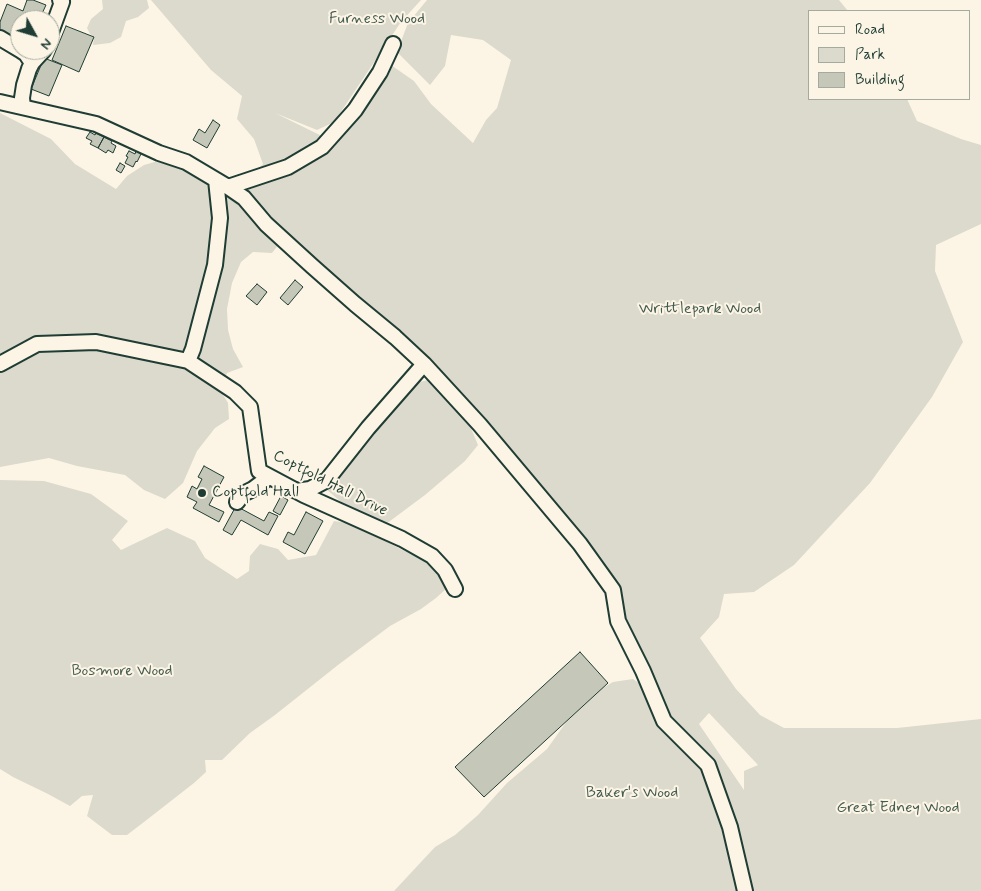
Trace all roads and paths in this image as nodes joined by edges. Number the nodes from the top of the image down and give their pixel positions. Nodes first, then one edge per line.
1 (393, 44) dead end
2 (30, 60) edge
3 (35, 60) edge
4 (32, 63) junction
5 (0, 102) edge
6 (23, 107) junction
7 (222, 184) junction
8 (188, 361) junction
9 (0, 364) edge
10 (424, 364) junction
11 (269, 477) junction
12 (296, 491) junction
13 (238, 502) dead end
14 (455, 589) dead end
15 (745, 891) edge

1 - 7 lane
2 - 4 lane
3 - 4 lane
4 - 6 lane
5 - 6 lane
6 - 7 lane
7 - 8 lane
7 - 10 lane
8 - 9 lane, Coptfold Hall Drive
8 - 11 lane, Coptfold Hall Drive
10 - 12 lane
10 - 15 lane
11 - 12 lane, Coptfold Hall Drive
11 - 13 lane
12 - 14 lane, Coptfold Hall Drive

